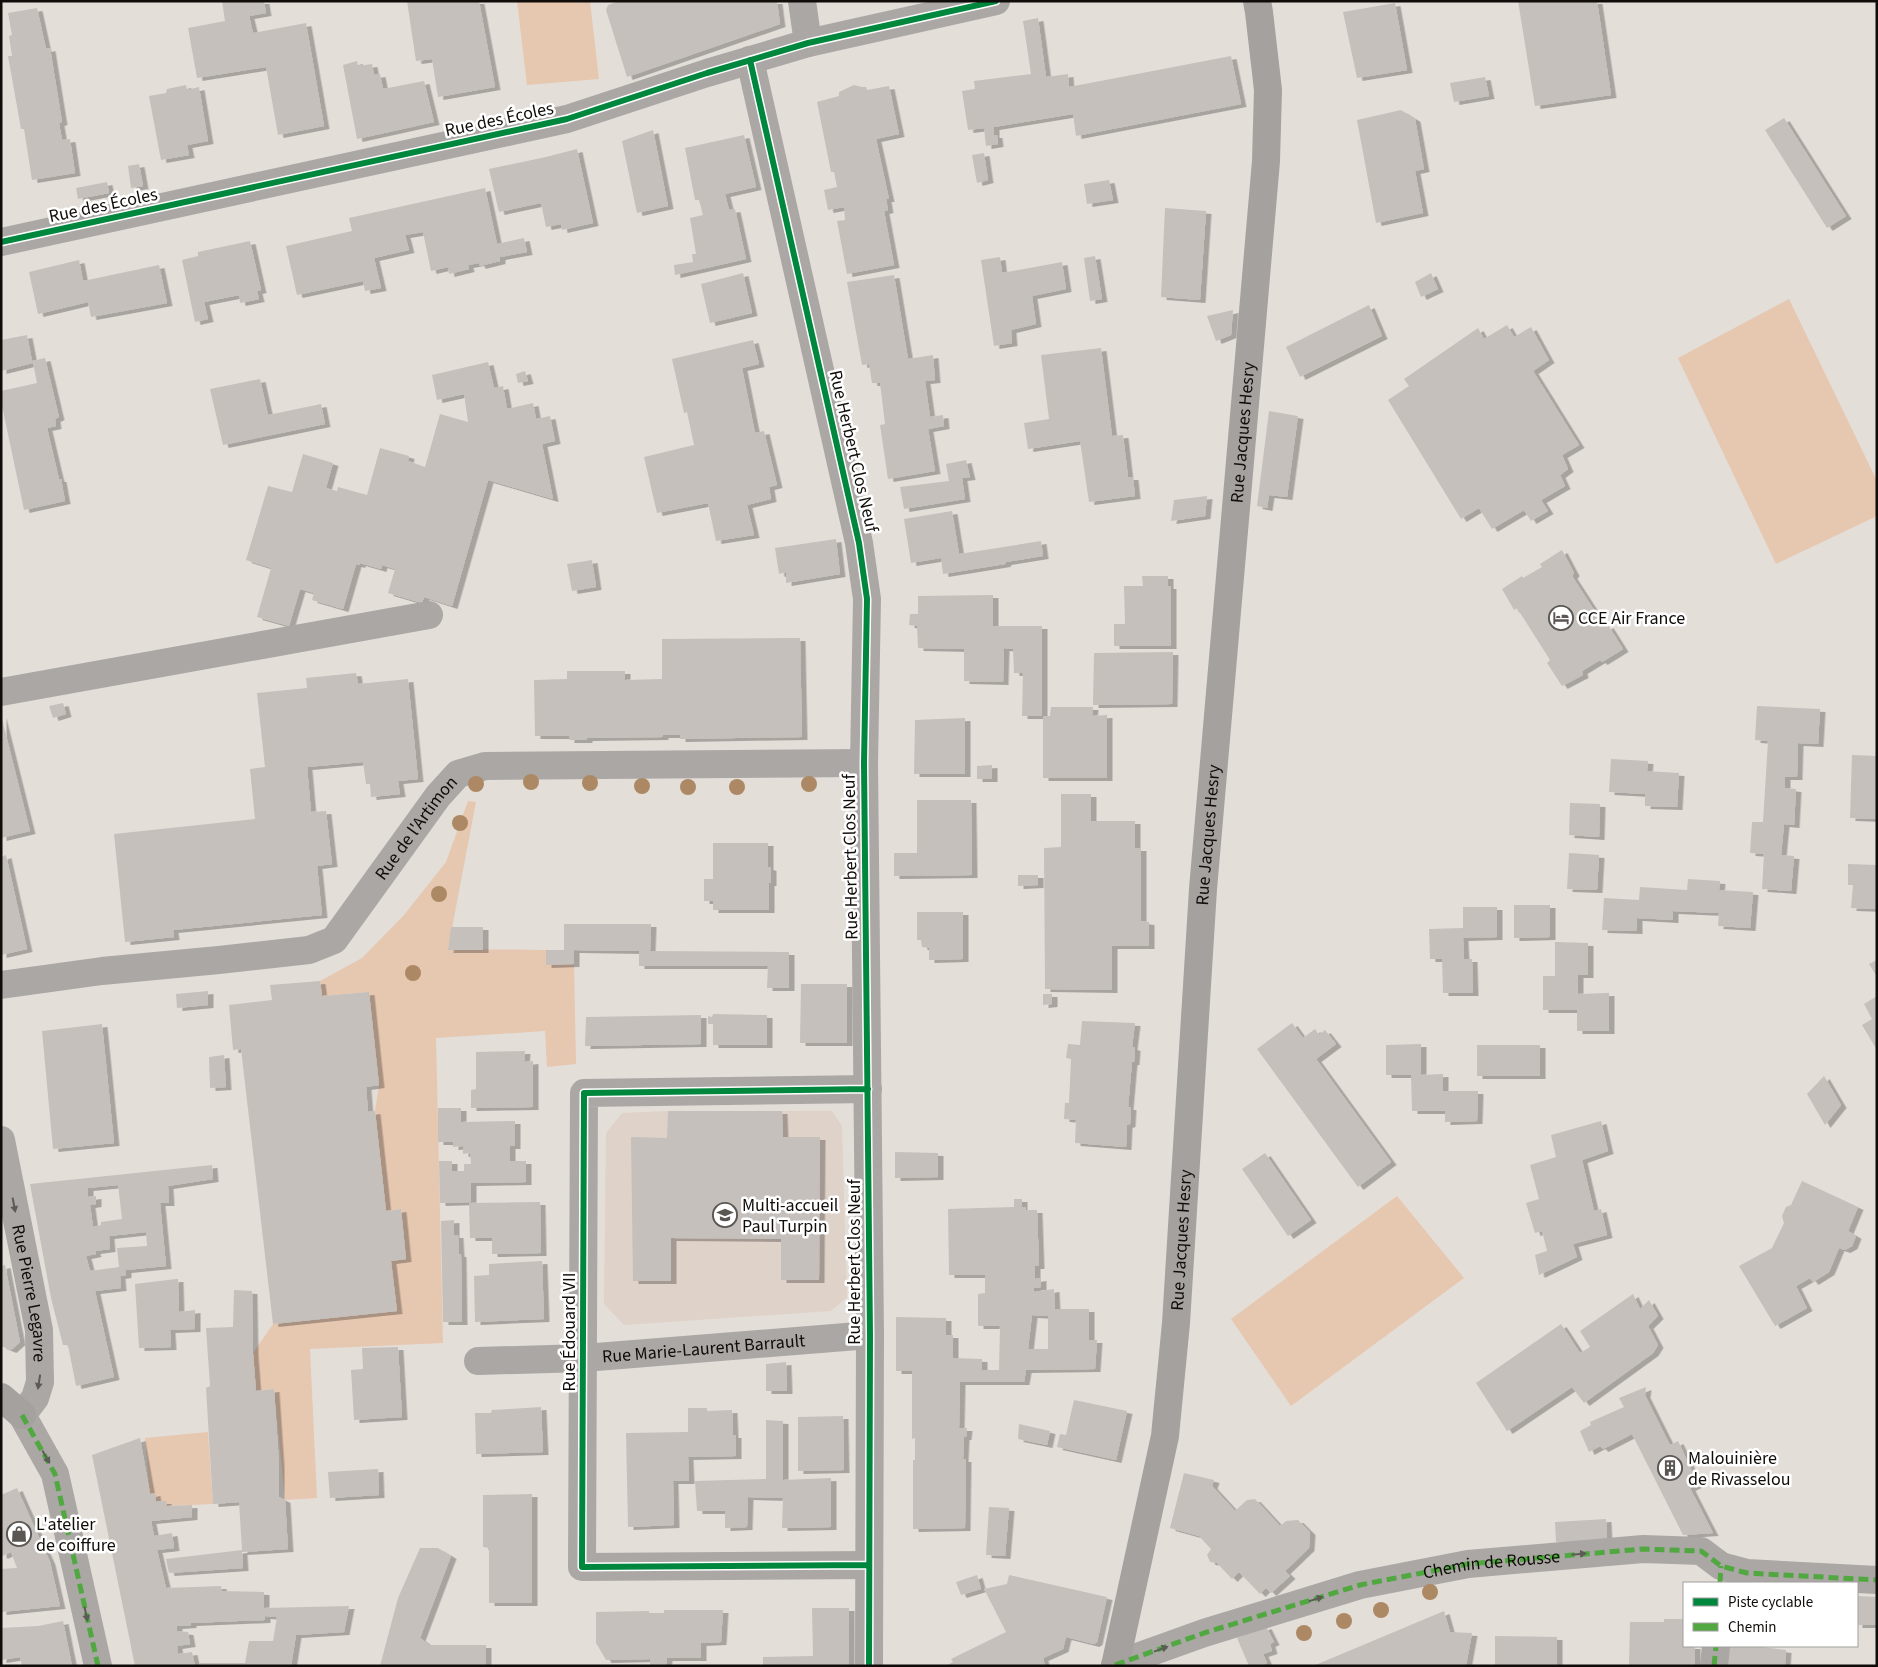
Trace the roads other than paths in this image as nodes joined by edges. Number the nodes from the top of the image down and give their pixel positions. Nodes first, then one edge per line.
1 (802, 1) edge
2 (996, 1) edge
3 (1256, 1) edge
4 (808, 43) junction
5 (750, 60) junction
6 (1, 242) edge
7 (429, 615) dead end
8 (1, 692) edge
9 (864, 763) junction
10 (1, 985) edge
11 (868, 1089) junction
12 (1, 1140) edge
13 (870, 1335) junction
14 (584, 1358) junction
15 (478, 1361) dead end
16 (1, 1397) edge
17 (22, 1415) junction
18 (869, 1565) junction
19 (1720, 1575) edge
20 (1877, 1580) edge
21 (1716, 1647) edge
22 (1115, 1665) edge
23 (98, 1666) edge
24 (869, 1666) edge
25 (1714, 1666) edge

1 - 4 street
2 - 4 street, Rue des Écoles
3 - 22 main road, Rue Jacques Hesry
4 - 5 street, Rue des Écoles
5 - 6 street, Rue des Écoles
5 - 9 street, Rue Herbert Clos Neuf
7 - 8 street
9 - 10 street, Rue de l'Artimon
9 - 11 street, Rue Herbert Clos Neuf
11 - 13 street, Rue Herbert Clos Neuf
11 - 14 street, Rue Édouard VII
12 -> 17 street, Rue Pierre Legavre
13 - 14 street, Rue Marie-Laurent Barrault
13 - 18 street, Rue Herbert Clos Neuf
14 - 15 street, Rue Marie-Laurent Barrault
14 - 18 street, Rue Édouard VII
16 - 17 main road
17 -> 23 street
18 - 24 street, Rue Herbert Clos Neuf
19 - 20 street, Chemin de Rousse
22 -> 19 street, Chemin de Rousse
21 - 25 street

